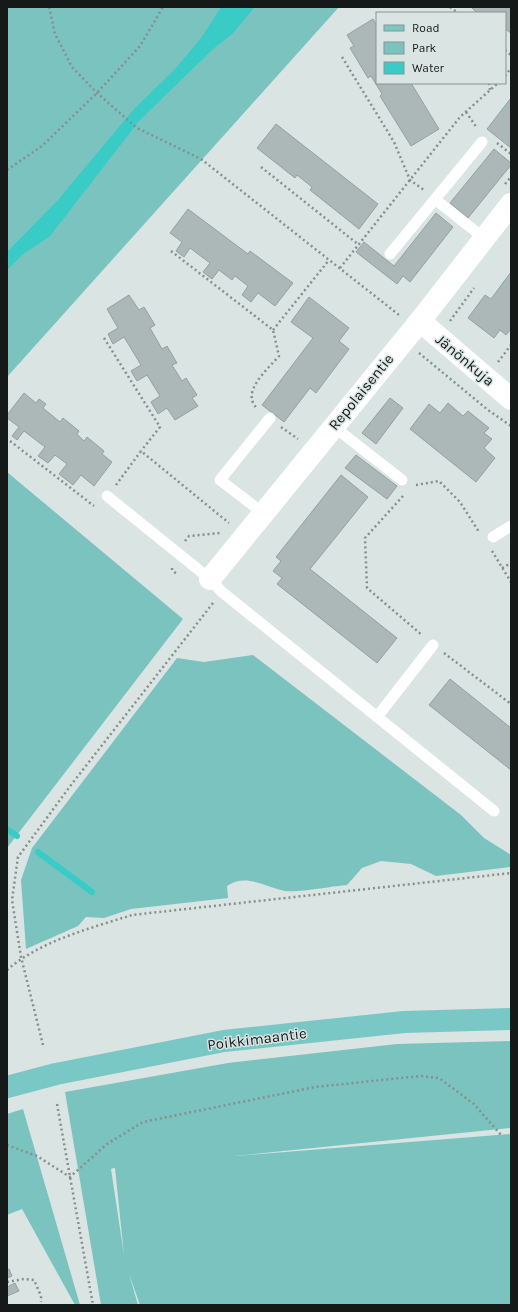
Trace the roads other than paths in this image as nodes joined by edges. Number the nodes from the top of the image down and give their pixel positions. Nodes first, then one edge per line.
1 (482, 142) dead end
2 (436, 200) junction
3 (511, 204) edge
4 (484, 238) junction
5 (390, 254) dead end
6 (411, 319) junction
7 (511, 399) edge
8 (270, 418) road end
9 (333, 426) junction
10 (406, 483) road end
11 (107, 496) road end
12 (263, 513) junction
13 (511, 526) edge
14 (494, 537) dead end
15 (210, 579) junction
16 (433, 645) road end
17 (377, 717) junction
18 (494, 811) dead end
19 (511, 1019) edge
20 (7, 1087) edge

1 - 2 lane
2 - 4 lane
2 - 5 lane
3 - 4 street, Repolaisentie
4 - 6 street, Repolaisentie
6 - 7 street, Jänönkuja
6 - 9 street, Repolaisentie
8 - 12 lane
9 - 10 lane
9 - 12 street, Repolaisentie
11 - 15 lane
12 - 15 street, Repolaisentie
13 - 14 lane
15 - 17 lane
16 - 17 lane
17 - 18 lane
19 - 20 main road, Poikkimaantie

